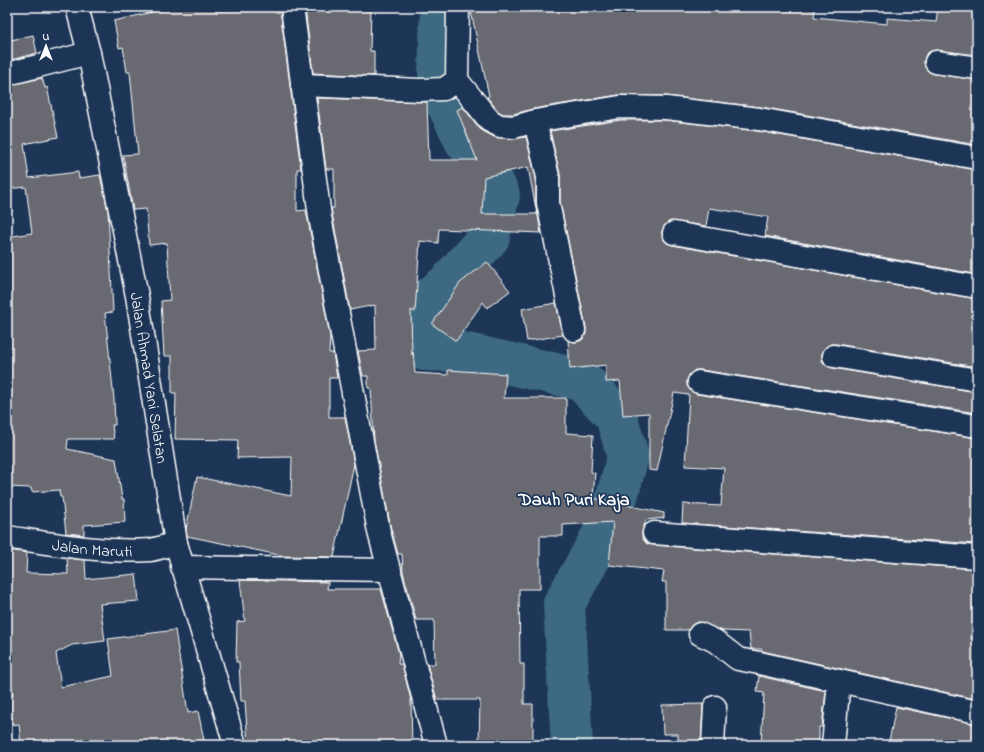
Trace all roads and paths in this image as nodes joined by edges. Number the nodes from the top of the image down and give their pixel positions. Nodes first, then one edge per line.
1 (77, 7) edge
2 (292, 7) edge
3 (458, 7) edge
4 (89, 53) junction
5 (936, 62) dead end
6 (977, 68) edge
7 (7, 74) edge
8 (457, 80) junction
9 (302, 85) junction
10 (535, 121) junction
11 (977, 158) edge
12 (674, 233) dead end
13 (977, 286) edge
14 (574, 330) dead end
15 (834, 356) dead end
16 (977, 380) edge
17 (699, 382) dead end
18 (977, 426) edge
19 (654, 533) dead end
20 (7, 537) edge
21 (176, 543) junction
22 (977, 557) edge
23 (182, 567) junction
24 (390, 570) junction
25 (700, 634) dead end
26 (839, 681) junction
27 (715, 707) dead end
28 (977, 712) edge
29 (235, 745) edge
30 (436, 745) edge
31 (714, 745) edge
32 (833, 745) edge

1 - 4 street, Jalan Ahmad Yani Selatan
2 - 9 street
3 - 8 street
4 - 7 street
4 - 21 street, Jalan Ahmad Yani Selatan
5 - 6 street
8 - 9 street
8 - 10 street
9 - 24 street
10 - 11 street
10 - 14 street
12 - 13 street
15 - 16 street
17 - 18 street
19 - 22 street
20 - 21 street, Jalan Maruti
21 - 23 street, Jalan Ahmad Yani Selatan
23 - 24 street
23 - 29 street, Jalan Ahmad Yani Selatan
24 - 30 street
25 - 26 street
26 - 28 street
26 - 32 street
27 - 31 street

